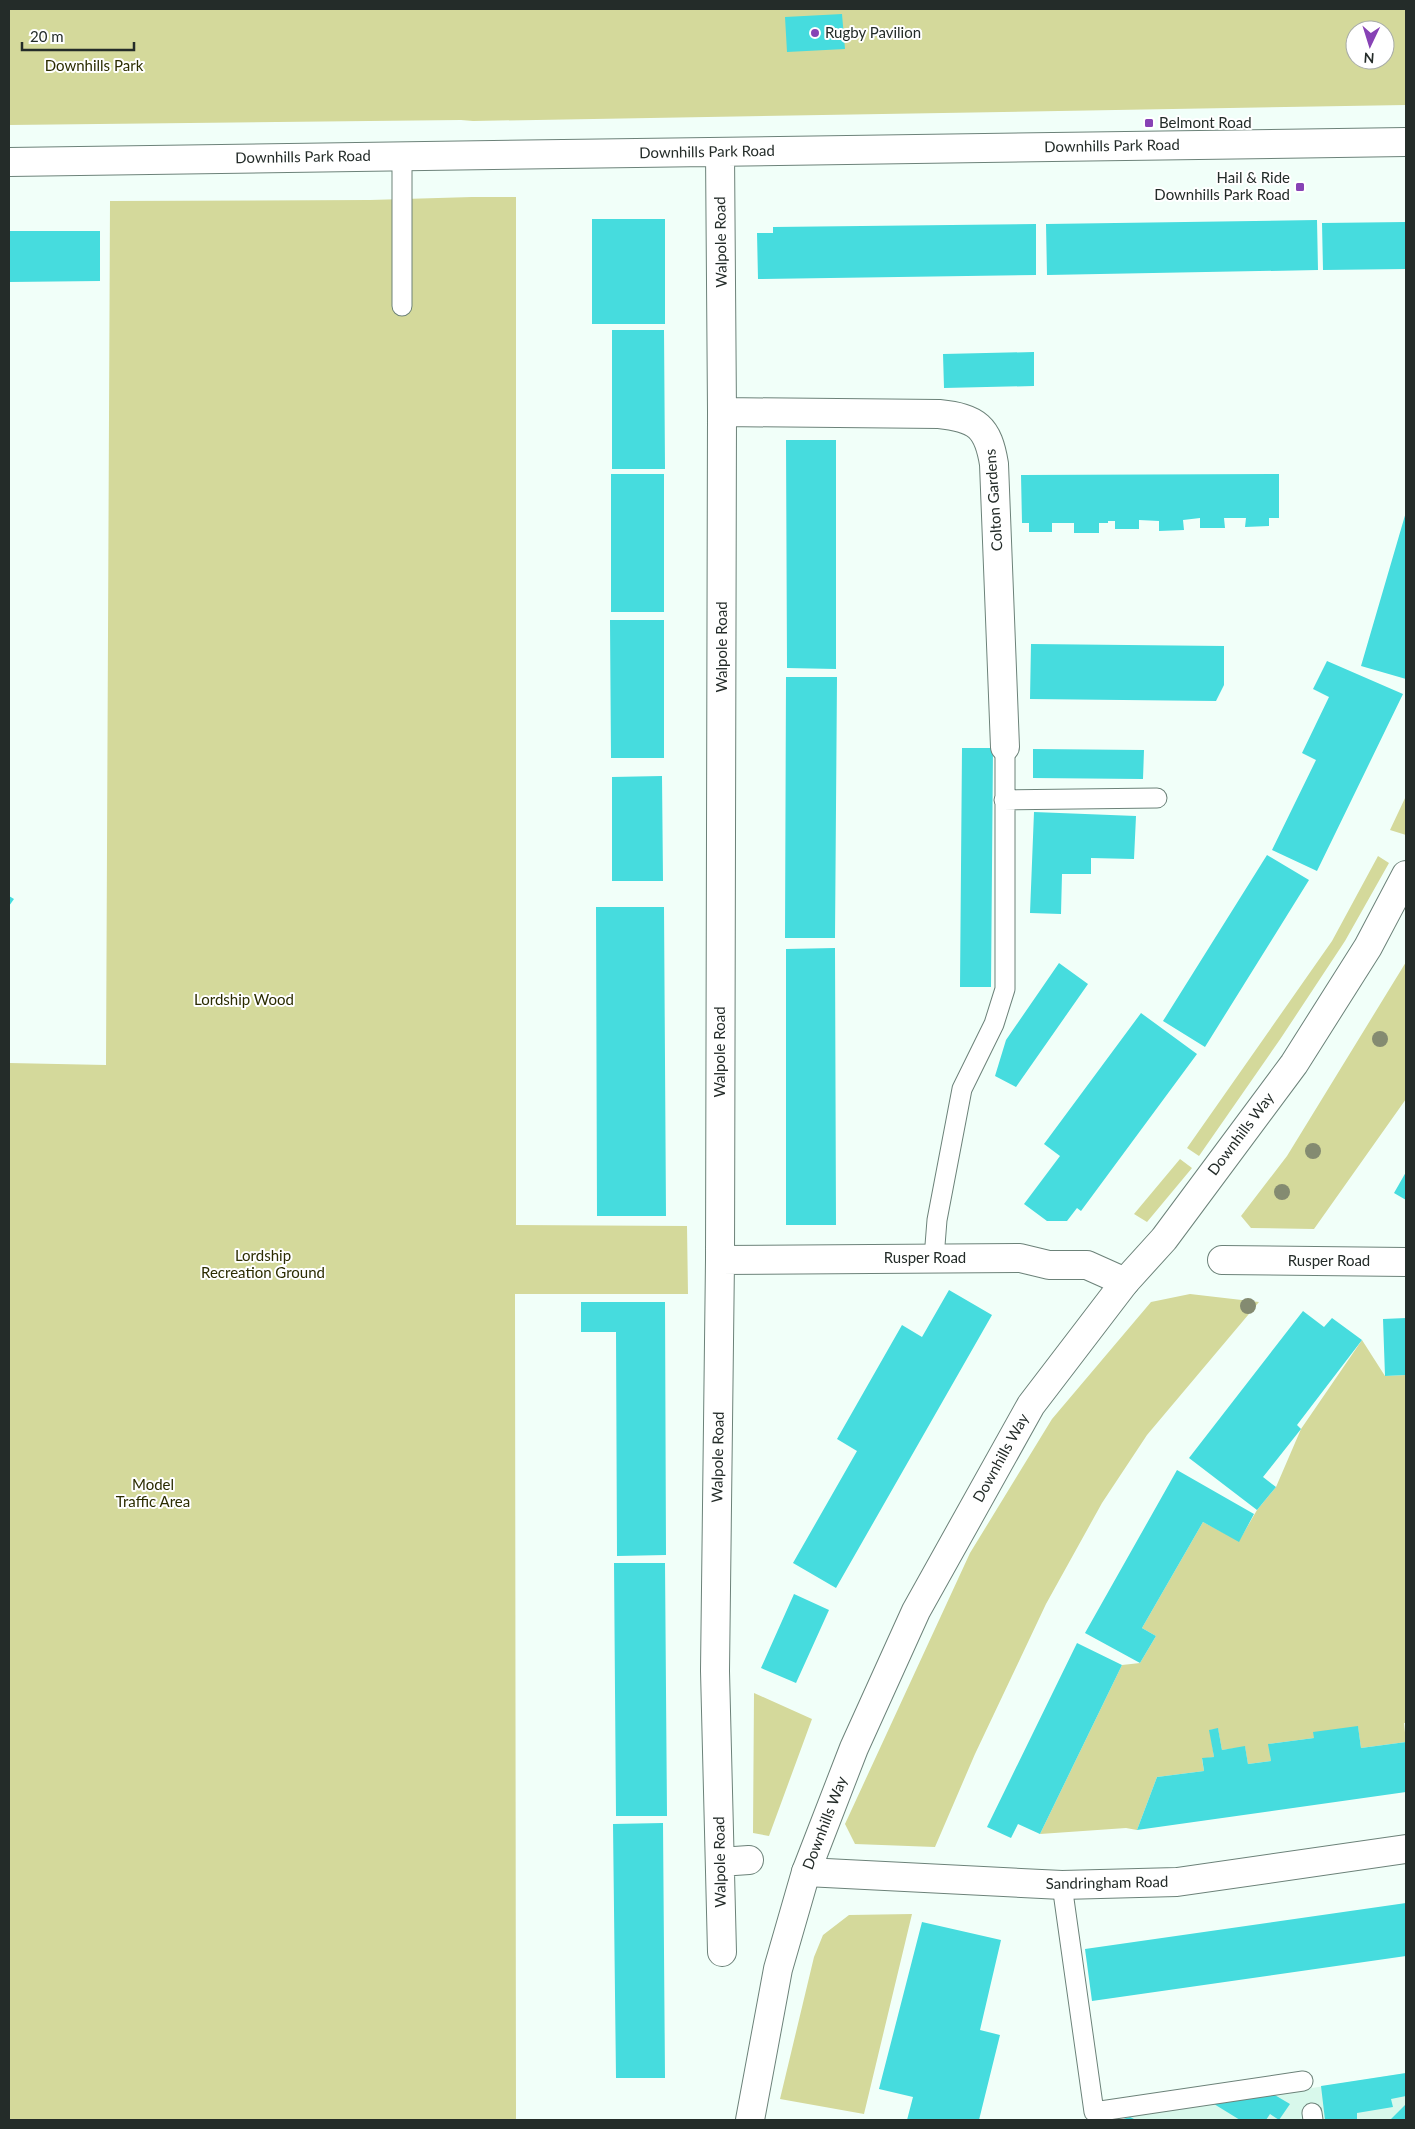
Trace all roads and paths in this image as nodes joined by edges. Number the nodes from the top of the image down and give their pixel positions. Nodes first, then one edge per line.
1 (1406, 142) edge
2 (720, 152) junction
3 (402, 156) junction
4 (9, 162) edge
5 (402, 306) dead end
6 (722, 412) junction
7 (1005, 747) joint
8 (1157, 798) dead end
9 (1004, 800) junction
10 (1405, 878) edge
11 (934, 1258) junction
12 (720, 1260) junction
13 (1222, 1260) dead end
14 (1406, 1262) edge
15 (1125, 1282) junction
16 (1406, 1848) edge
17 (749, 1860) dead end
18 (720, 1862) junction
19 (806, 1872) junction
20 (1062, 1885) junction
21 (722, 1952) dead end
22 (1303, 2080) dead end
23 (750, 2120) edge

1 - 2 street, Downhills Park Road
2 - 3 street, Downhills Park Road
2 - 6 street, Walpole Road
3 - 4 street, Downhills Park Road
3 - 5 lane
6 - 7 street, Colton Gardens
6 - 12 street, Walpole Road
7 - 9 lane
8 - 9 lane
9 - 11 lane
10 - 15 street, Downhills Way
11 - 12 street, Rusper Road
11 - 15 street, Rusper Road
12 - 18 street, Walpole Road
13 - 14 street, Rusper Road
15 - 19 street, Downhills Way
16 - 20 street, Sandringham Road
17 - 18 street
18 - 21 street, Walpole Road
19 - 20 street, Sandringham Road
19 - 23 street, Downhills Way
20 - 22 lane

